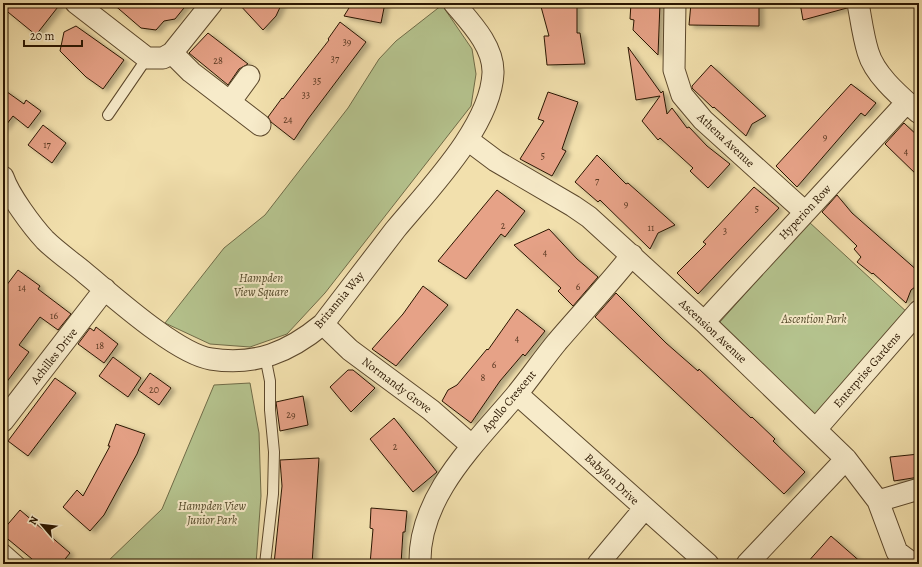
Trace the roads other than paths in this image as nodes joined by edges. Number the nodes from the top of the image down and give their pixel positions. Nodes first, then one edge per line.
1 (76, 3) edge
2 (212, 3) edge
3 (454, 3) edge
4 (675, 3) edge
5 (858, 3) edge
6 (172, 52) junction
7 (148, 58) junction
8 (249, 76) dead end
9 (230, 102) junction
10 (913, 108) edge
11 (108, 115) dead end
12 (260, 124) dead end
13 (468, 140) junction
14 (4, 181) edge
15 (805, 212) junction
16 (632, 255) junction
17 (105, 289) junction
18 (919, 311) edge
19 (704, 322) junction
20 (323, 324) junction
21 (265, 356) junction
22 (517, 394) junction
23 (3, 421) edge
24 (816, 429) junction
25 (472, 445) junction
26 (846, 459) junction
27 (919, 489) edge
28 (878, 501) junction
29 (644, 509) junction
30 (3, 548) edge
31 (20, 564) edge
32 (264, 564) edge
33 (420, 564) edge
34 (598, 564) edge
35 (708, 564) edge
36 (746, 564) edge
37 (913, 564) edge

1 - 7 street
2 - 6 street
3 - 13 street, Britannia Way
4 - 15 street, Athena Avenue
5 - 10 street
6 - 7 street
6 - 9 street
7 - 11 lane
8 - 9 street
9 - 12 street
10 - 15 street, Hyperion Row
13 - 16 street, Ascension Avenue
13 - 20 street, Britannia Way
14 - 17 street, Britannia Way
15 - 19 street, Hyperion Row
16 - 19 street, Ascension Avenue
16 - 22 street, Apollo Crescent
17 - 21 street, Britannia Way
17 - 23 street, Achilles Drive
18 - 24 street, Enterprise Gardens
19 - 24 street, Ascension Avenue
20 - 21 street, Britannia Way
20 - 25 street, Normandy Grove
21 - 32 lane
22 - 25 street, Apollo Crescent
22 - 29 street, Babylon Drive
24 - 26 street, Ascension Avenue
25 - 33 street, Apollo Crescent
26 - 28 street, Ascension Avenue
26 - 36 street
27 - 28 street
28 - 37 street, Ascension Avenue
29 - 34 street
29 - 35 street, Babylon Drive
30 - 31 lane

